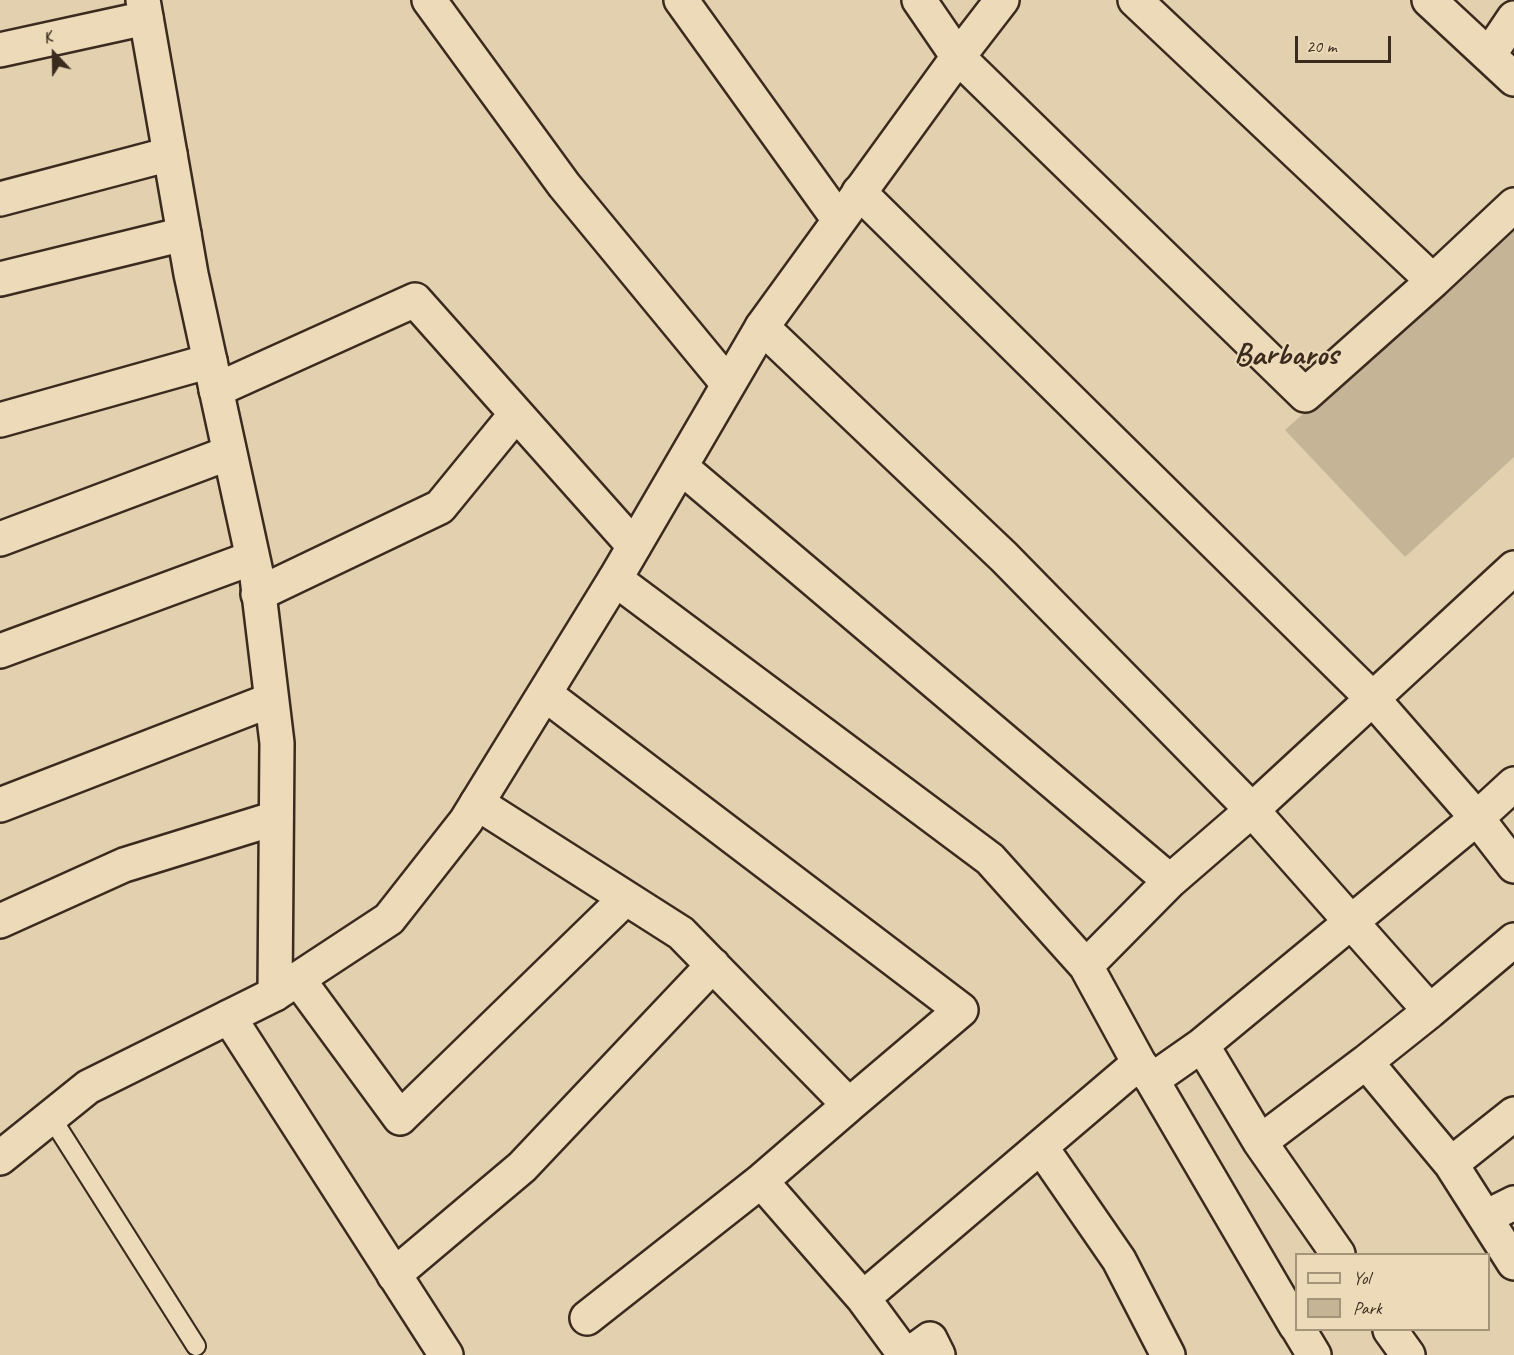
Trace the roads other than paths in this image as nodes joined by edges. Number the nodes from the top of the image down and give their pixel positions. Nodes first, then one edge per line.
1 (429, 0) edge
2 (681, 0) edge
3 (919, 0) edge
4 (1002, 0) edge
5 (1135, 0) edge
6 (1429, 0) edge
7 (145, 9) edge
8 (1514, 18) edge
9 (0, 50) edge
10 (1489, 56) junction
11 (958, 57) junction
12 (1514, 79) edge
13 (170, 154) junction
14 (859, 192) junction
15 (0, 199) edge
16 (1514, 205) edge
17 (839, 220) junction
18 (183, 234) junction
19 (0, 279) edge
20 (1433, 281) junction
21 (762, 327) junction
22 (213, 375) junction
23 (728, 384) junction
24 (516, 414) junction
25 (0, 420) edge
26 (229, 453) junction
27 (681, 467) junction
28 (0, 539) edge
29 (634, 546) junction
30 (252, 558) junction
31 (1514, 568) edge
32 (615, 579) junction
33 (258, 594) junction
34 (0, 651) edge
35 (545, 694) junction
36 (1373, 699) junction
37 (271, 700) junction
38 (1514, 784) edge
39 (477, 803) junction
40 (0, 805) edge
41 (1252, 810) junction
42 (276, 818) junction
43 (1477, 819) junction
44 (1514, 866) edge
45 (1170, 881) junction
46 (626, 898) junction
47 (0, 921) edge
48 (1352, 922) junction
49 (1514, 940) edge
50 (713, 966) junction
51 (1086, 966) junction
52 (286, 987) junction
53 (1430, 1011) junction
54 (229, 1017) junction
55 (1202, 1045) junction
56 (1366, 1062) junction
57 (1145, 1072) junction
58 (849, 1105) junction
59 (1514, 1114) edge
60 (51, 1117) junction
61 (1260, 1142) junction
62 (1041, 1147) junction
63 (0, 1158) edge
64 (1451, 1164) junction
65 (760, 1181) junction
66 (1500, 1210) edge
67 (1337, 1253) edge
68 (1514, 1263) edge
69 (394, 1275) junction
70 (863, 1298) junction
71 (586, 1318) dead end
72 (1295, 1323) edge
73 (1300, 1331) edge
74 (1391, 1331) edge
75 (195, 1346) dead end
76 (446, 1355) edge
77 (907, 1355) edge
78 (938, 1355) edge
79 (1168, 1355) edge
80 (1314, 1355) edge
81 (1408, 1355) edge

1 - 23 street
2 - 17 street
3 - 11 street
4 - 11 street
5 - 20 street
6 - 10 street
7 - 9 street
7 - 13 street
8 - 10 street
10 - 12 street
11 - 14 street
11 - 20 street
13 - 15 street
13 - 18 street
14 - 17 street
14 - 36 street
16 - 20 street
17 - 21 street
18 - 19 street
18 - 22 street
21 - 23 street
21 - 41 street
22 - 24 street
22 - 25 street
22 - 26 street
23 - 27 street
24 - 29 street
24 - 33 street
26 - 28 street
26 - 30 street
27 - 29 street
27 - 45 street
29 - 32 street
30 - 33 street
30 - 34 street
31 - 36 street
32 - 35 street
32 - 51 street
33 - 37 street
35 - 39 street
35 - 58 street
36 - 41 street
36 - 43 street
37 - 40 street
37 - 42 street
38 - 43 street
39 - 46 street
39 - 52 street
41 - 45 street
41 - 48 street
42 - 47 street
42 - 52 street
43 - 44 street
43 - 48 street
45 - 51 street
46 - 50 street
46 - 52 street
48 - 53 street
48 - 55 street
49 - 53 street
50 - 58 street
50 - 69 street
51 - 57 street
52 - 54 street
53 - 56 street
54 - 60 street
54 - 69 street
55 - 57 street
55 - 61 street
56 - 61 street
56 - 64 street
57 - 62 street
57 - 72 street
58 - 65 street
59 - 64 street
60 - 63 street
60 - 75 lane
61 - 67 street
62 - 70 street
62 - 79 street
64 - 66 street
65 - 70 street
65 - 71 street
66 - 68 street
69 - 76 street
70 - 77 street
73 - 80 street
74 - 81 street
77 - 78 street

